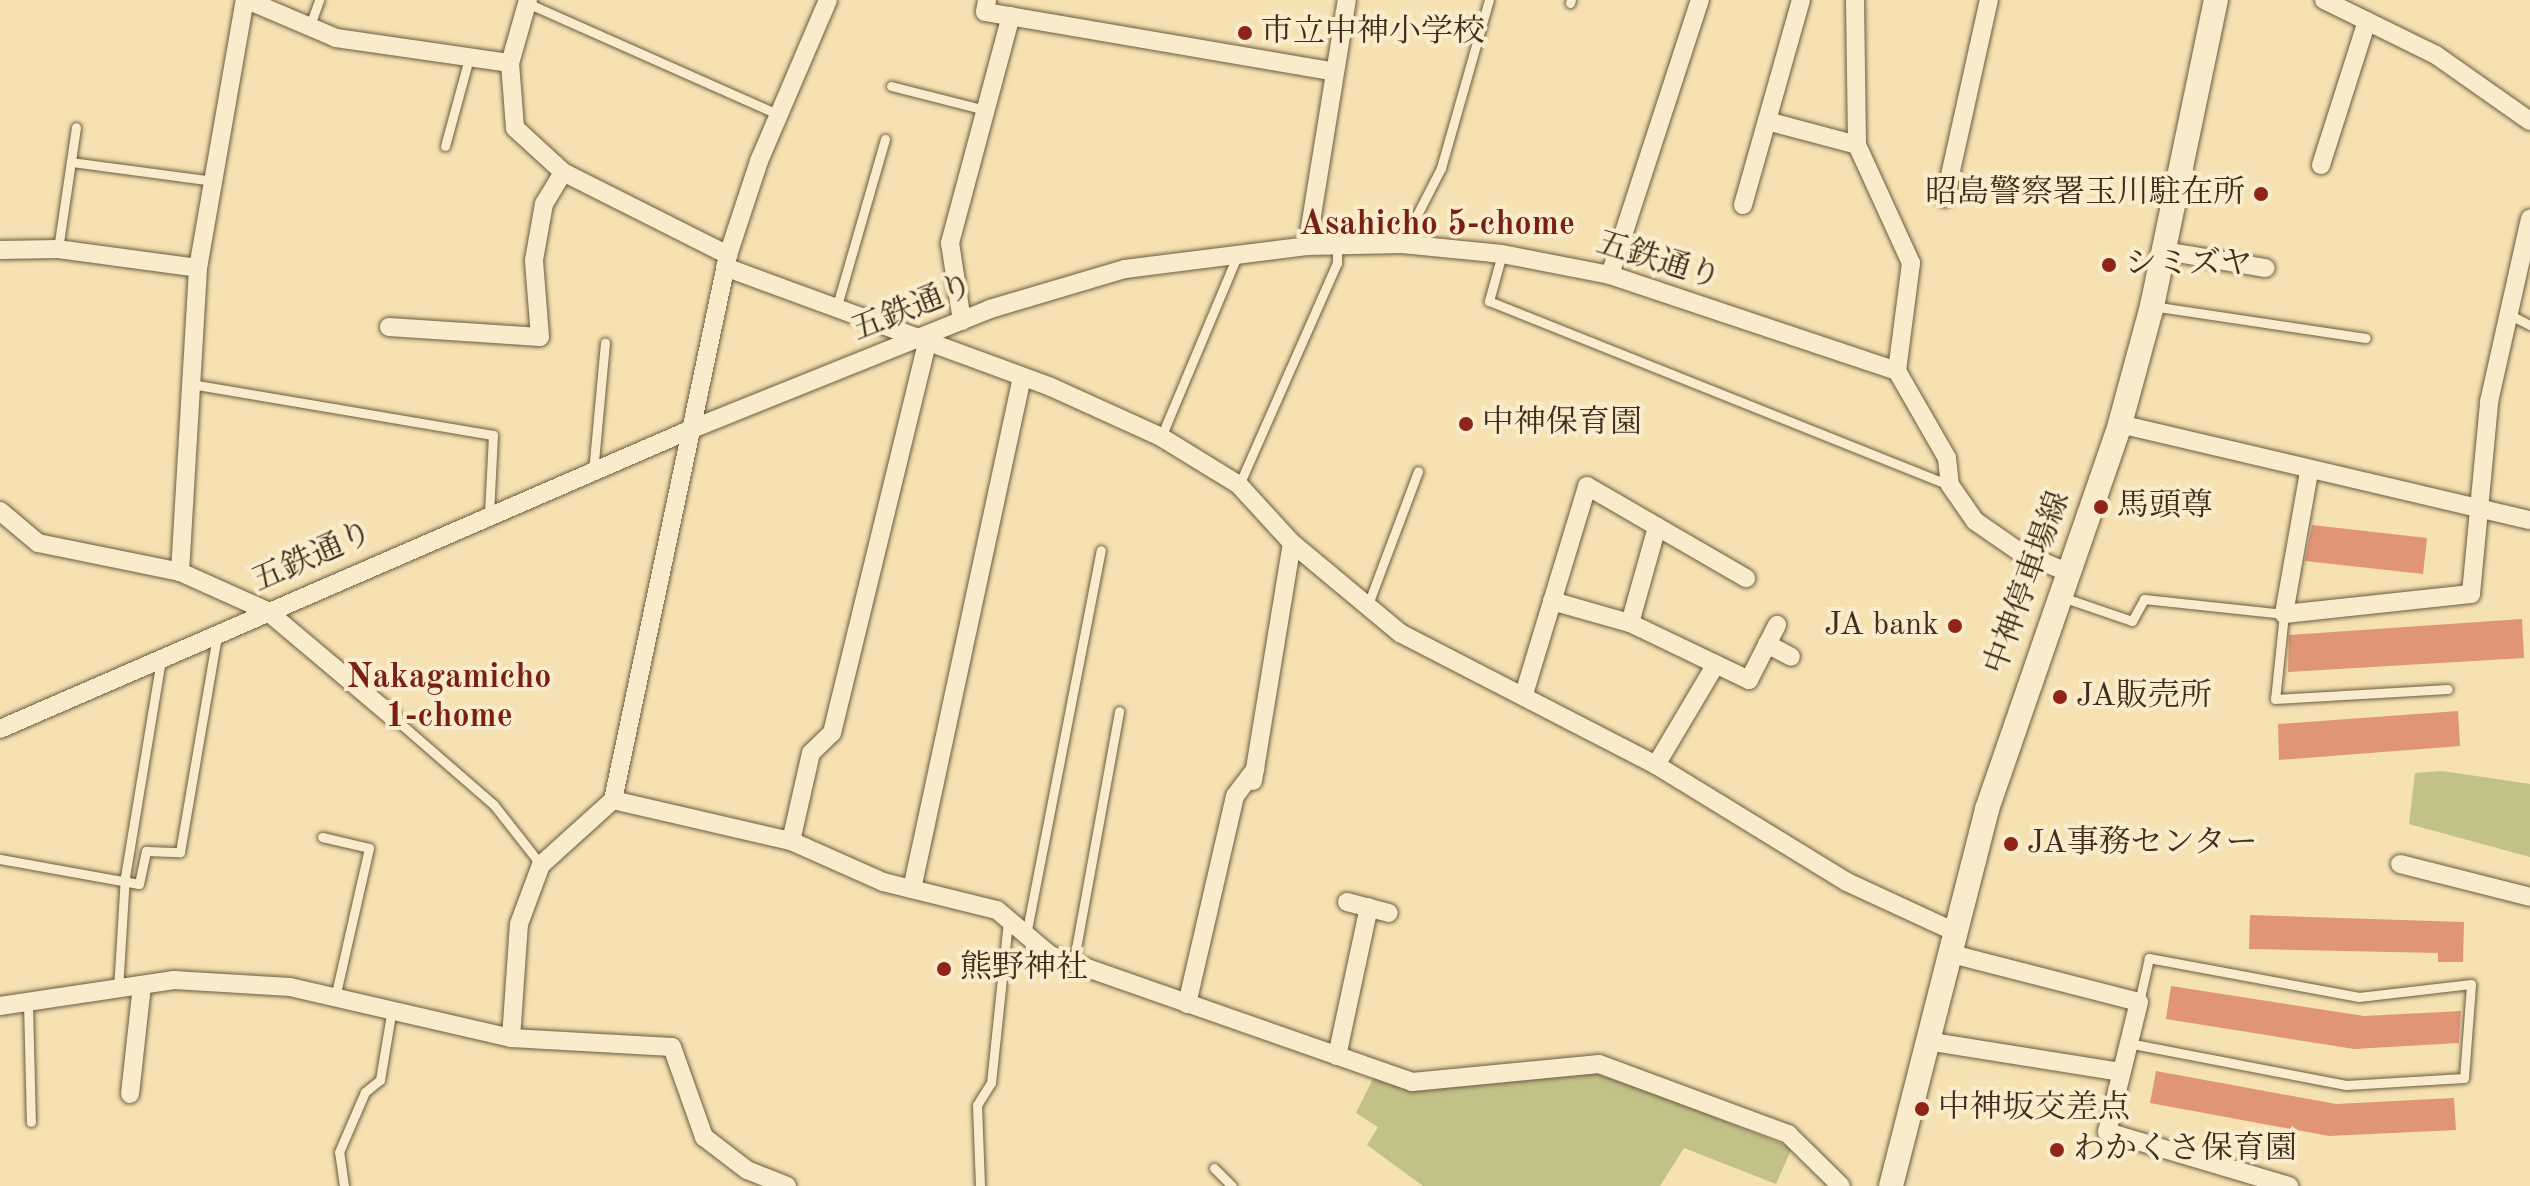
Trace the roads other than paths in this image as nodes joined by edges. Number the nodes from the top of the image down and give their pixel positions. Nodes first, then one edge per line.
1 (246, 0) edge
2 (319, 0) edge
3 (828, 0) edge
4 (987, 0) edge
5 (1347, 0) edge
6 (1489, 0) edge
7 (1700, 0) edge
8 (1801, 0) edge
9 (1855, 0) edge
10 (1989, 0) edge
11 (2216, 0) edge
12 (2324, 0) edge
13 (528, 2) edge
14 (1011, 16) junction
15 (2367, 21) junction
16 (309, 28) junction
17 (469, 58) junction
18 (510, 63) junction
19 (1331, 71) junction
20 (891, 86) dead end
21 (986, 110) junction
22 (780, 115) junction
23 (1767, 121) junction
24 (2530, 121) edge
25 (76, 127) dead end
26 (885, 139) dead end
27 (1857, 145) junction
28 (445, 146) dead end
29 (71, 162) junction
30 (2321, 165) dead end
31 (563, 172) junction
32 (213, 181) junction
33 (1945, 198) dead end
34 (1743, 205) dead end
35 (2530, 219) edge
36 (1402, 244) junction
37 (1337, 245) junction
38 (1307, 246) junction
39 (58, 249) junction
40 (0, 250) edge
41 (2165, 251) junction
42 (1238, 253) junction
43 (1502, 254) junction
44 (727, 261) junction
45 (198, 268) junction
46 (2266, 268) dead end
47 (1610, 275) junction
48 (2152, 306) junction
49 (835, 313) junction
50 (2512, 316) junction
51 (962, 321) junction
52 (2530, 325) edge
53 (389, 327) dead end
54 (2366, 338) dead end
55 (921, 341) junction
56 (605, 343) dead end
57 (1897, 371) junction
58 (1022, 377) junction
59 (186, 383) junction
60 (2120, 424) junction
61 (687, 431) junction
62 (1161, 437) junction
63 (1418, 471) dead end
64 (593, 472) junction
65 (2309, 472) junction
66 (1239, 485) junction
67 (1950, 485) junction
68 (2478, 509) junction
69 (0, 511) edge
70 (489, 513) junction
71 (2530, 520) edge
72 (1657, 527) junction
73 (1292, 543) junction
74 (1101, 550) dead end
75 (180, 572) junction
76 (2067, 572) junction
77 (1746, 578) dead end
78 (2059, 596) junction
79 (1552, 601) junction
80 (1367, 607) junction
81 (267, 611) junction
82 (2284, 614) junction
83 (1630, 623) junction
84 (1777, 625) dead end
85 (217, 635) junction
86 (1767, 644) junction
87 (1791, 657) dead end
88 (161, 660) junction
89 (1716, 664) junction
90 (2448, 689) dead end
91 (1524, 694) junction
92 (1119, 711) dead end
93 (394, 718) joint
94 (0, 729) edge
95 (1656, 765) junction
96 (613, 800) junction
97 (322, 837) dead end
98 (791, 841) junction
99 (0, 859) edge
100 (2400, 864) dead end
101 (541, 865) junction
102 (125, 882) junction
103 (912, 889) junction
104 (2530, 897) edge
105 (1347, 902) dead end
106 (1369, 907) junction
107 (1389, 913) dead end
108 (1008, 920) junction
109 (1026, 935) junction
110 (1950, 942) junction
111 (1073, 965) junction
112 (142, 986) junction
113 (118, 990) junction
114 (336, 993) junction
115 (2139, 1002) junction
116 (28, 1003) junction
117 (1187, 1004) junction
118 (0, 1006) edge
119 (392, 1008) junction
120 (511, 1038) junction
121 (1927, 1041) junction
122 (2128, 1043) junction
123 (1337, 1056) junction
124 (2121, 1072) junction
125 (130, 1094) dead end
126 (31, 1122) dead end
127 (1214, 1168) dead end
128 (344, 1186) edge
129 (787, 1186) edge
130 (980, 1186) edge
131 (1232, 1186) edge
132 (1841, 1186) edge
133 (1891, 1186) edge
134 (2289, 1186) edge

1 - 16 street
1 - 32 street
2 - 16 lane
3 - 22 street
4 - 14 street
5 - 19 street
6 - 36 lane
7 - 47 street
8 - 23 street
9 - 27 street
10 - 33 street
11 - 41 main road, 中神停車場線
12 - 15 street
13 - 18 street
13 - 22 lane
14 - 19 street
14 - 21 street
15 - 24 street
15 - 30 street
16 - 17 street
17 - 18 street
17 - 28 lane
18 - 31 street
19 - 38 street
20 - 21 lane
21 - 51 street
22 - 44 street
23 - 27 street
23 - 34 street
25 - 29 lane
26 - 49 lane
27 - 57 street
29 - 32 lane
29 - 39 lane
31 - 44 street
31 - 53 street
32 - 45 street
35 - 50 street
36 - 37 street, 五鉄通り
36 - 43 street, 五鉄通り
37 - 38 street, 五鉄通り
37 - 66 lane
38 - 42 street, 五鉄通り
39 - 40 street
39 - 45 street
41 - 46 street
41 - 48 main road, 中神停車場線
42 - 51 street, 五鉄通り
42 - 62 lane
43 - 47 street, 五鉄通り
43 - 67 lane
44 - 49 street
44 - 61 street
45 - 59 street
47 - 57 street, 五鉄通り
48 - 54 lane
48 - 60 main road, 中神停車場線
49 - 55 street
50 - 52 lane
50 - 68 street
51 - 55 street, 五鉄通り
55 - 58 street
55 - 61 street, 五鉄通り
55 - 98 street
56 - 64 lane
57 - 67 street
58 - 62 street
58 - 103 street
59 - 70 lane
59 - 75 street
60 - 65 street
60 - 76 main road, 中神停車場線
61 - 64 street, 五鉄通り
61 - 96 street
62 - 66 street
63 - 80 lane
64 - 70 street, 五鉄通り
65 - 68 street
65 - 82 street
66 - 73 street
67 - 76 street
68 - 71 street
68 - 82 street
69 - 75 street
70 - 81 street, 五鉄通り
72 - 77 street
72 - 79 street
72 - 83 street
73 - 80 street
73 - 117 street
74 - 109 lane
75 - 81 street
76 - 78 main road, 中神停車場線
78 - 82 lane
78 - 110 main road, 中神停車場線
79 - 83 street
79 - 91 street
80 - 91 street
81 - 85 street, 五鉄通り
81 - 93 street
82 - 90 lane
83 - 89 street
84 - 86 street
85 - 88 street, 五鉄通り
85 - 102 lane
86 - 87 street
86 - 89 street
88 - 94 street, 五鉄通り
88 - 102 lane
89 - 95 street
91 - 95 street
92 - 111 lane
93 - 101 lane
95 - 110 street
96 - 98 street
96 - 101 street
97 - 114 lane
98 - 103 street
99 - 102 lane
100 - 104 street
101 - 120 street
102 - 113 lane
103 - 108 street
105 - 106 street
106 - 107 street
106 - 123 street
108 - 109 street
108 - 130 lane
109 - 111 street
110 - 115 street
110 - 121 main road, 中神停車場線
111 - 117 street
112 - 113 street
112 - 114 street
112 - 125 street
113 - 116 street
114 - 119 street
115 - 122 street
115 - 122 lane
116 - 118 street
116 - 126 lane
117 - 123 street
119 - 120 street
119 - 128 lane
120 - 129 street
121 - 124 street
121 - 133 main road, 中神停車場線
122 - 124 street
123 - 132 street
124 - 134 street
127 - 131 lane

